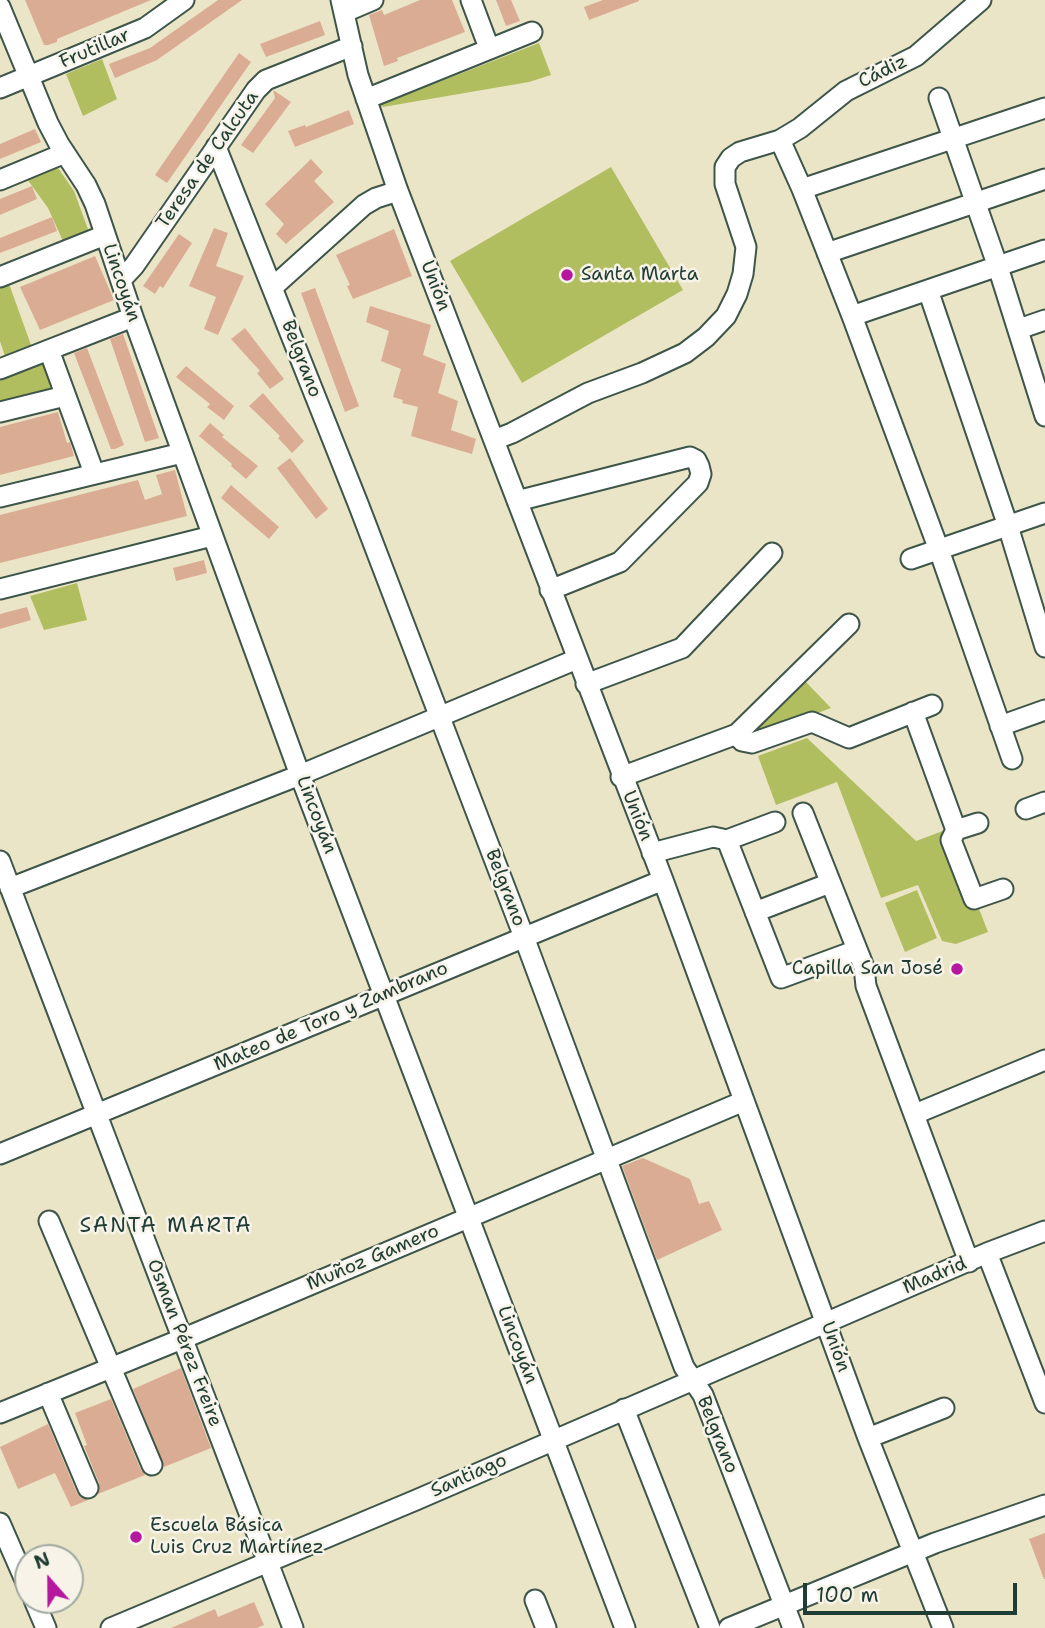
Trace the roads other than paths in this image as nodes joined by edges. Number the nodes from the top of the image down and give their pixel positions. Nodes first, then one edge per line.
1 (184, 0) edge
2 (373, 0) edge
3 (471, 0) edge
4 (982, 0) edge
5 (343, 6) edge
6 (0, 7) edge
7 (162, 7) edge
8 (531, 32) dead end
9 (352, 46) junction
10 (489, 48) junction
11 (28, 77) junction
12 (0, 88) edge
13 (939, 98) dead end
14 (366, 99) junction
15 (1045, 108) edge
16 (955, 139) junction
17 (780, 140) junction
18 (216, 147) junction
19 (65, 153) junction
20 (1045, 179) edge
21 (0, 180) edge
22 (802, 189) junction
23 (398, 191) junction
24 (976, 203) junction
25 (105, 235) junction
26 (1045, 250) edge
27 (827, 253) junction
28 (998, 267) junction
29 (0, 277) edge
30 (121, 280) junction
31 (273, 287) junction
32 (928, 290) junction
33 (852, 316) junction
34 (133, 317) junction
35 (1045, 320) edge
36 (1019, 329) junction
37 (49, 350) junction
38 (0, 369) edge
39 (1041, 390) edge
40 (65, 396) junction
41 (0, 412) edge
42 (1045, 416) edge
43 (494, 440) junction
44 (182, 453) junction
45 (94, 473) junction
46 (0, 497) edge
47 (516, 501) junction
48 (1045, 513) edge
49 (1008, 526) junction
50 (212, 536) junction
51 (939, 550) junction
52 (772, 553) dead end
53 (911, 559) dead end
54 (0, 589) edge
55 (550, 590) junction
56 (849, 624) dead end
57 (1045, 647) edge
58 (577, 659) junction
59 (586, 684) junction
60 (1045, 710) edge
61 (439, 716) junction
62 (1000, 726) junction
63 (737, 734) junction
64 (1012, 759) dead end
65 (300, 775) junction
66 (621, 776) junction
67 (1045, 802) edge
68 (1026, 809) dead end
69 (803, 813) dead end
70 (775, 822) dead end
71 (978, 823) dead end
72 (956, 830) junction
73 (727, 840) junction
74 (652, 853) junction
75 (0, 861) edge
76 (663, 880) junction
77 (831, 883) junction
78 (10, 887) junction
79 (1003, 889) dead end
80 (755, 912) junction
81 (524, 937) junction
82 (857, 950) junction
83 (385, 995) junction
84 (1045, 1060) edge
85 (744, 1101) junction
86 (915, 1114) junction
87 (97, 1115) junction
88 (0, 1154) edge
89 (607, 1159) junction
90 (468, 1218) junction
91 (49, 1222) dead end
92 (1045, 1231) edge
93 (987, 1253) junction
94 (968, 1262) junction
95 (825, 1322) junction
96 (183, 1339) junction
97 (110, 1368) junction
98 (692, 1380) junction
99 (48, 1393) junction
100 (1045, 1403) edge
101 (944, 1408) dead end
102 (624, 1409) junction
103 (0, 1413) edge
104 (868, 1438) junction
105 (553, 1439) junction
106 (152, 1465) dead end
107 (88, 1488) dead end
108 (1045, 1505) edge
109 (0, 1523) edge
110 (912, 1552) junction
111 (14, 1555) edge
112 (268, 1562) junction
113 (535, 1600) dead end
114 (784, 1604) junction
115 (111, 1628) edge
116 (293, 1628) edge
117 (546, 1628) edge
118 (625, 1628) edge
119 (710, 1628) edge
120 (729, 1628) edge
121 (793, 1628) edge
122 (943, 1628) edge

1 - 7 street, Frutillar
2 - 5 street
3 - 10 street
4 - 17 street, Cádiz
5 - 9 street, Unión
6 - 11 street, Lincoyán
7 - 11 street, Frutillar
8 - 10 street
9 - 14 street, Unión
9 - 18 street, Teresa de Calcuta
10 - 14 street
11 - 12 street, Frutillar
11 - 19 street, Lincoyán
13 - 16 street
14 - 23 street, Unión
15 - 16 street
16 - 22 street
16 - 24 street
17 - 22 street
17 - 43 street, Cádiz
18 - 30 street, Teresa de Calcuta
18 - 31 street, Belgrano
19 - 21 street
19 - 25 street, Lincoyán
20 - 24 street
22 - 27 street
23 - 31 street
23 - 43 street, Unión
24 - 27 street
24 - 28 street
25 - 29 street
25 - 30 street, Lincoyán
26 - 28 street
27 - 33 street
28 - 32 street
28 - 36 street
30 - 34 street, Lincoyán
31 - 61 street, Belgrano
32 - 33 street
32 - 49 street
33 - 51 street
34 - 37 street
34 - 44 street, Lincoyán
35 - 36 street
36 - 39 street
37 - 38 street
37 - 40 street
39 - 42 street
40 - 41 street
40 - 45 street
43 - 47 street, Unión
44 - 45 street
44 - 50 street, Lincoyán
45 - 46 street
47 - 55 street, Unión
47 - 55 street
48 - 49 street
49 - 51 street
49 - 57 street
50 - 54 street
50 - 65 street, Lincoyán
51 - 53 street
51 - 62 street
52 - 59 street
55 - 58 street, Unión
56 - 63 street
58 - 59 street, Unión
58 - 61 street
59 - 66 street, Unión
60 - 62 street
61 - 65 street
61 - 81 street, Belgrano
62 - 64 street
63 - 66 street
63 - 72 street
65 - 78 street
65 - 83 street, Lincoyán
66 - 74 street, Unión
67 - 68 street
69 - 77 street
70 - 73 street
71 - 72 street
72 - 79 street
73 - 74 street
73 - 80 street
74 - 76 street, Unión
75 - 78 street, Osman Pérez Freire
76 - 81 street, Mateo de Toro y Zambrano
76 - 85 street, Unión
77 - 80 street
77 - 82 street
78 - 87 street, Osman Pérez Freire
80 - 82 street
81 - 83 street, Mateo de Toro y Zambrano
81 - 89 street, Belgrano
82 - 86 street
83 - 87 street, Mateo de Toro y Zambrano
83 - 90 street, Lincoyán
84 - 86 street
85 - 89 street, Muñoz Gamero
85 - 95 street, Unión
86 - 94 street
87 - 88 street, Mateo de Toro y Zambrano
87 - 96 street, Osman Pérez Freire
89 - 90 street, Muñoz Gamero
89 - 98 street, Belgrano
90 - 96 street, Muñoz Gamero
90 - 105 street, Lincoyán
91 - 97 street
92 - 93 street, Madrid
93 - 94 street, Madrid
93 - 100 street
94 - 95 street, Madrid
95 - 98 street, Santiago
95 - 104 street, Unión
96 - 97 street, Muñoz Gamero
96 - 112 street, Osman Pérez Freire
97 - 99 street, Muñoz Gamero
97 - 106 street
98 - 102 street, Santiago
98 - 114 street, Belgrano
99 - 103 street, Muñoz Gamero
99 - 107 street
101 - 104 street
102 - 105 street, Santiago
102 - 119 street
104 - 110 street, Unión
105 - 112 street, Santiago
105 - 118 street, Lincoyán
108 - 110 street
109 - 111 street
110 - 114 street
110 - 122 street, Unión
112 - 115 street, Santiago
112 - 116 street, Osman Pérez Freire
113 - 117 street
114 - 120 street
114 - 121 street, Belgrano

